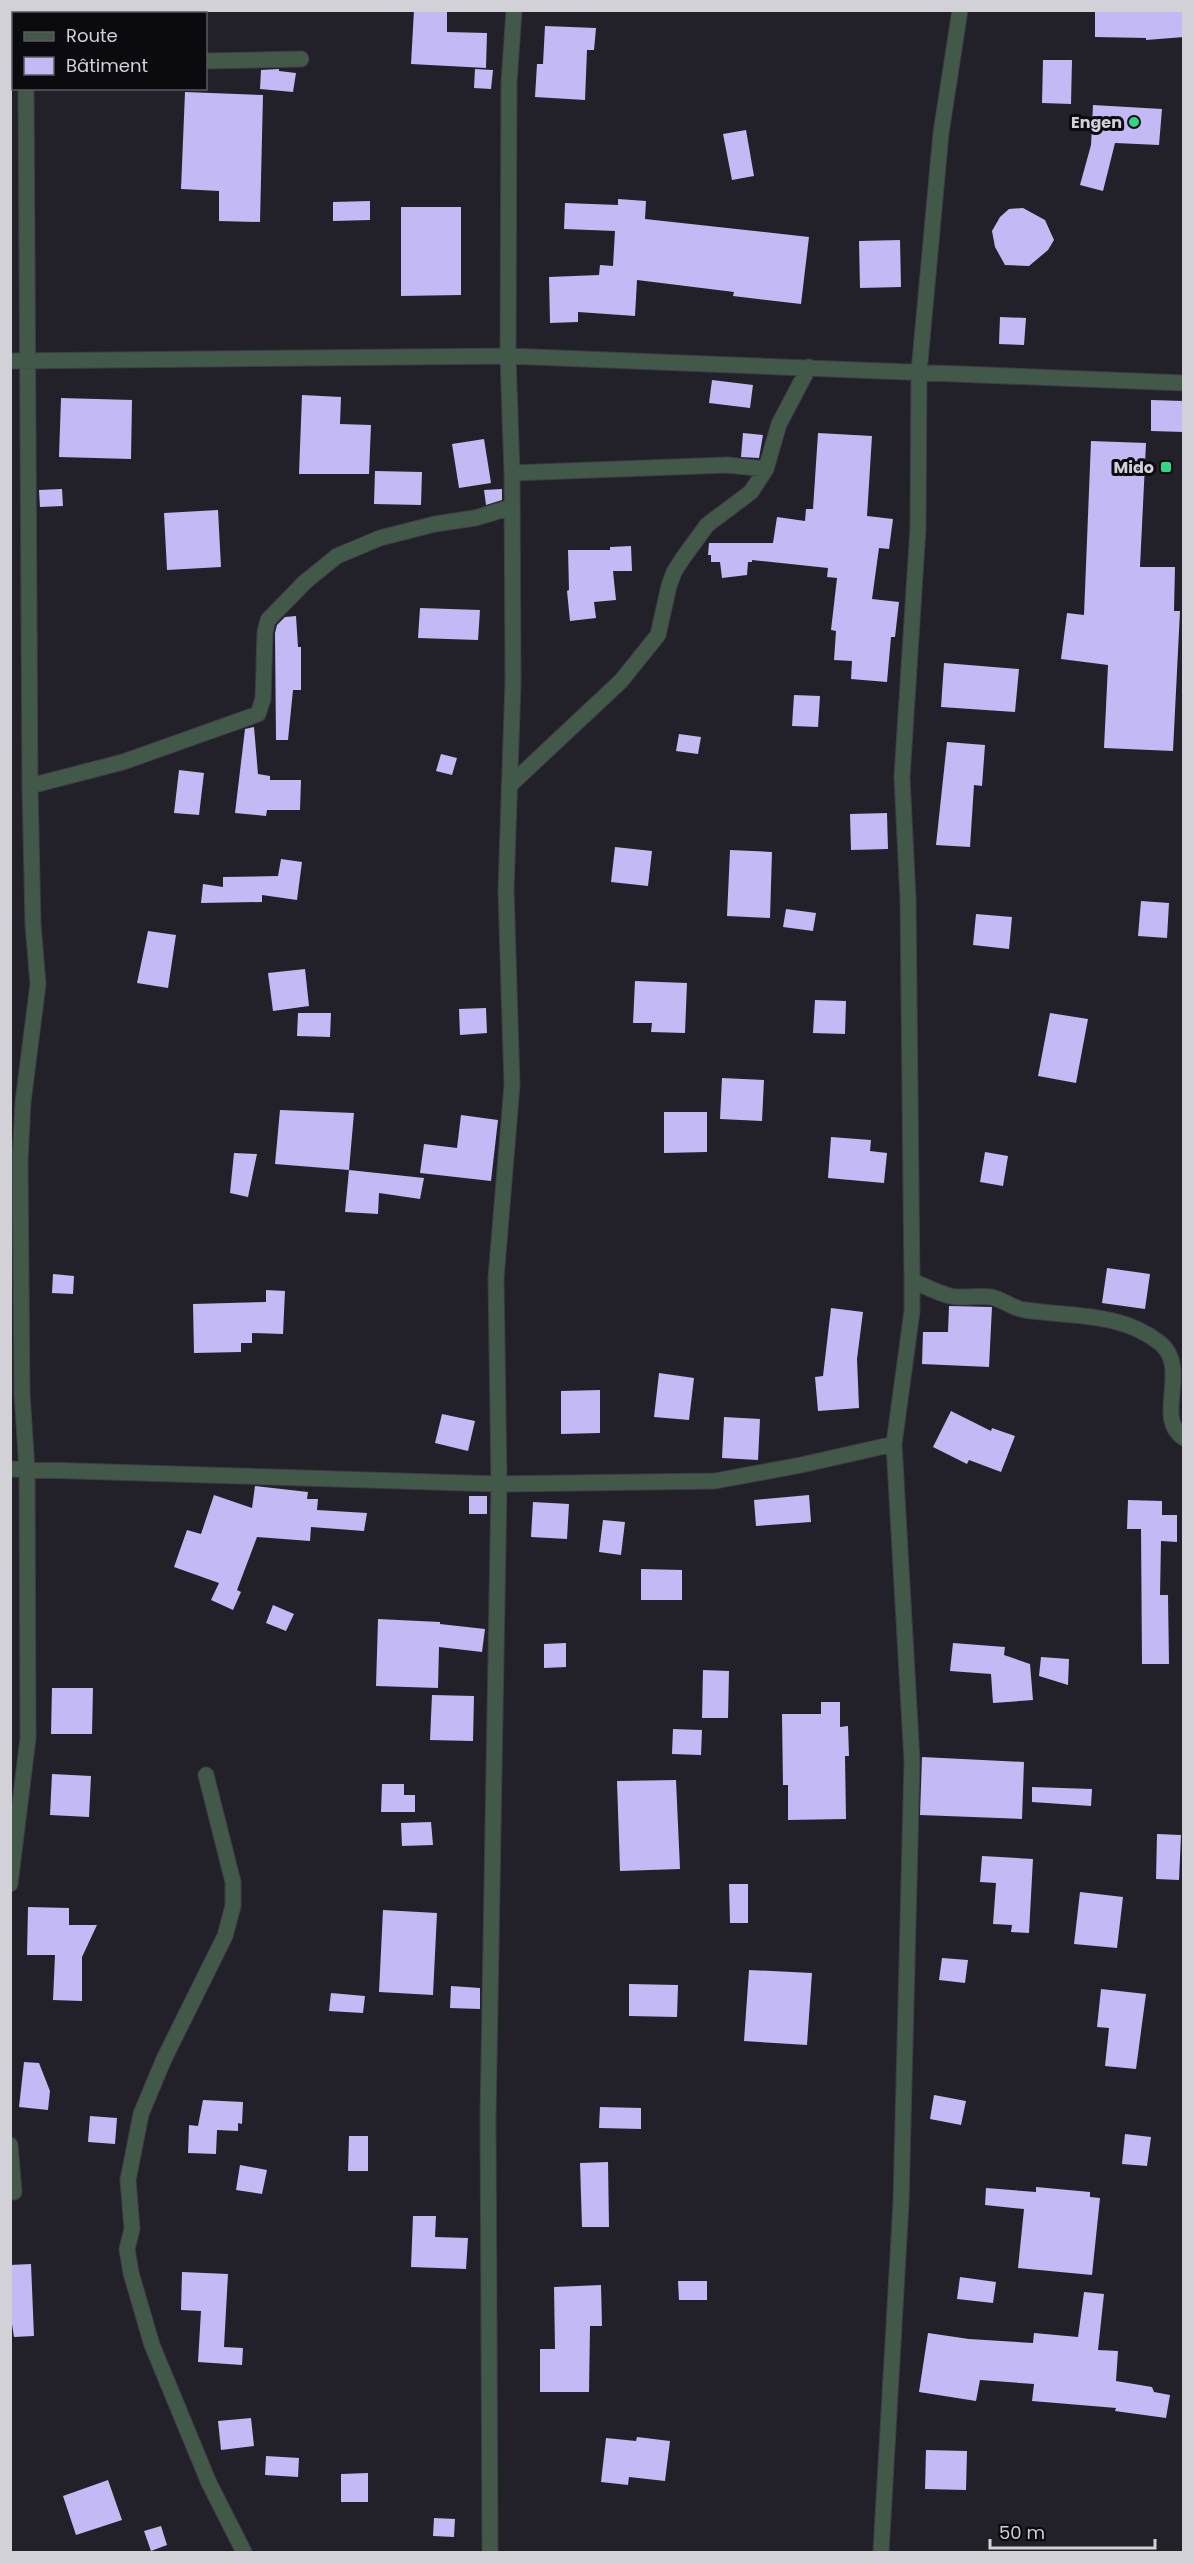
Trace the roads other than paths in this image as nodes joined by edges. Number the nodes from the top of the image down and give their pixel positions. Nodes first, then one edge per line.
1 (514, 10) edge
2 (960, 10) edge
3 (301, 59) dead end
4 (207, 62) edge
5 (26, 90) edge
6 (508, 356) junction
7 (26, 361) junction
8 (10, 362) edge
9 (808, 367) junction
10 (919, 372) junction
11 (1184, 383) edge
12 (766, 469) junction
13 (512, 473) junction
14 (512, 507) junction
15 (30, 786) junction
16 (510, 786) junction
17 (912, 1281) junction
18 (1184, 1438) edge
19 (894, 1444) junction
20 (10, 1469) edge
21 (27, 1470) junction
22 (499, 1484) junction
23 (206, 1775) dead end
24 (10, 1884) edge
25 (10, 2145) edge
26 (14, 2192) dead end
27 (244, 2553) edge
28 (490, 2553) edge
29 (881, 2553) edge

1 - 6 street
2 - 10 street
3 - 4 street
5 - 7 street
6 - 7 street
6 - 9 street
6 - 13 street
7 - 8 street
7 - 15 street
9 - 10 street
9 - 12 street
10 - 11 street
10 - 17 street
12 - 13 street
12 - 16 street
13 - 14 street
14 - 15 street
14 - 16 street
15 - 21 street
16 - 22 street
17 - 18 street
17 - 19 street
19 - 22 street
19 - 29 street
20 - 21 street
21 - 22 street
21 - 24 street
22 - 28 street
23 - 27 street
25 - 26 street

